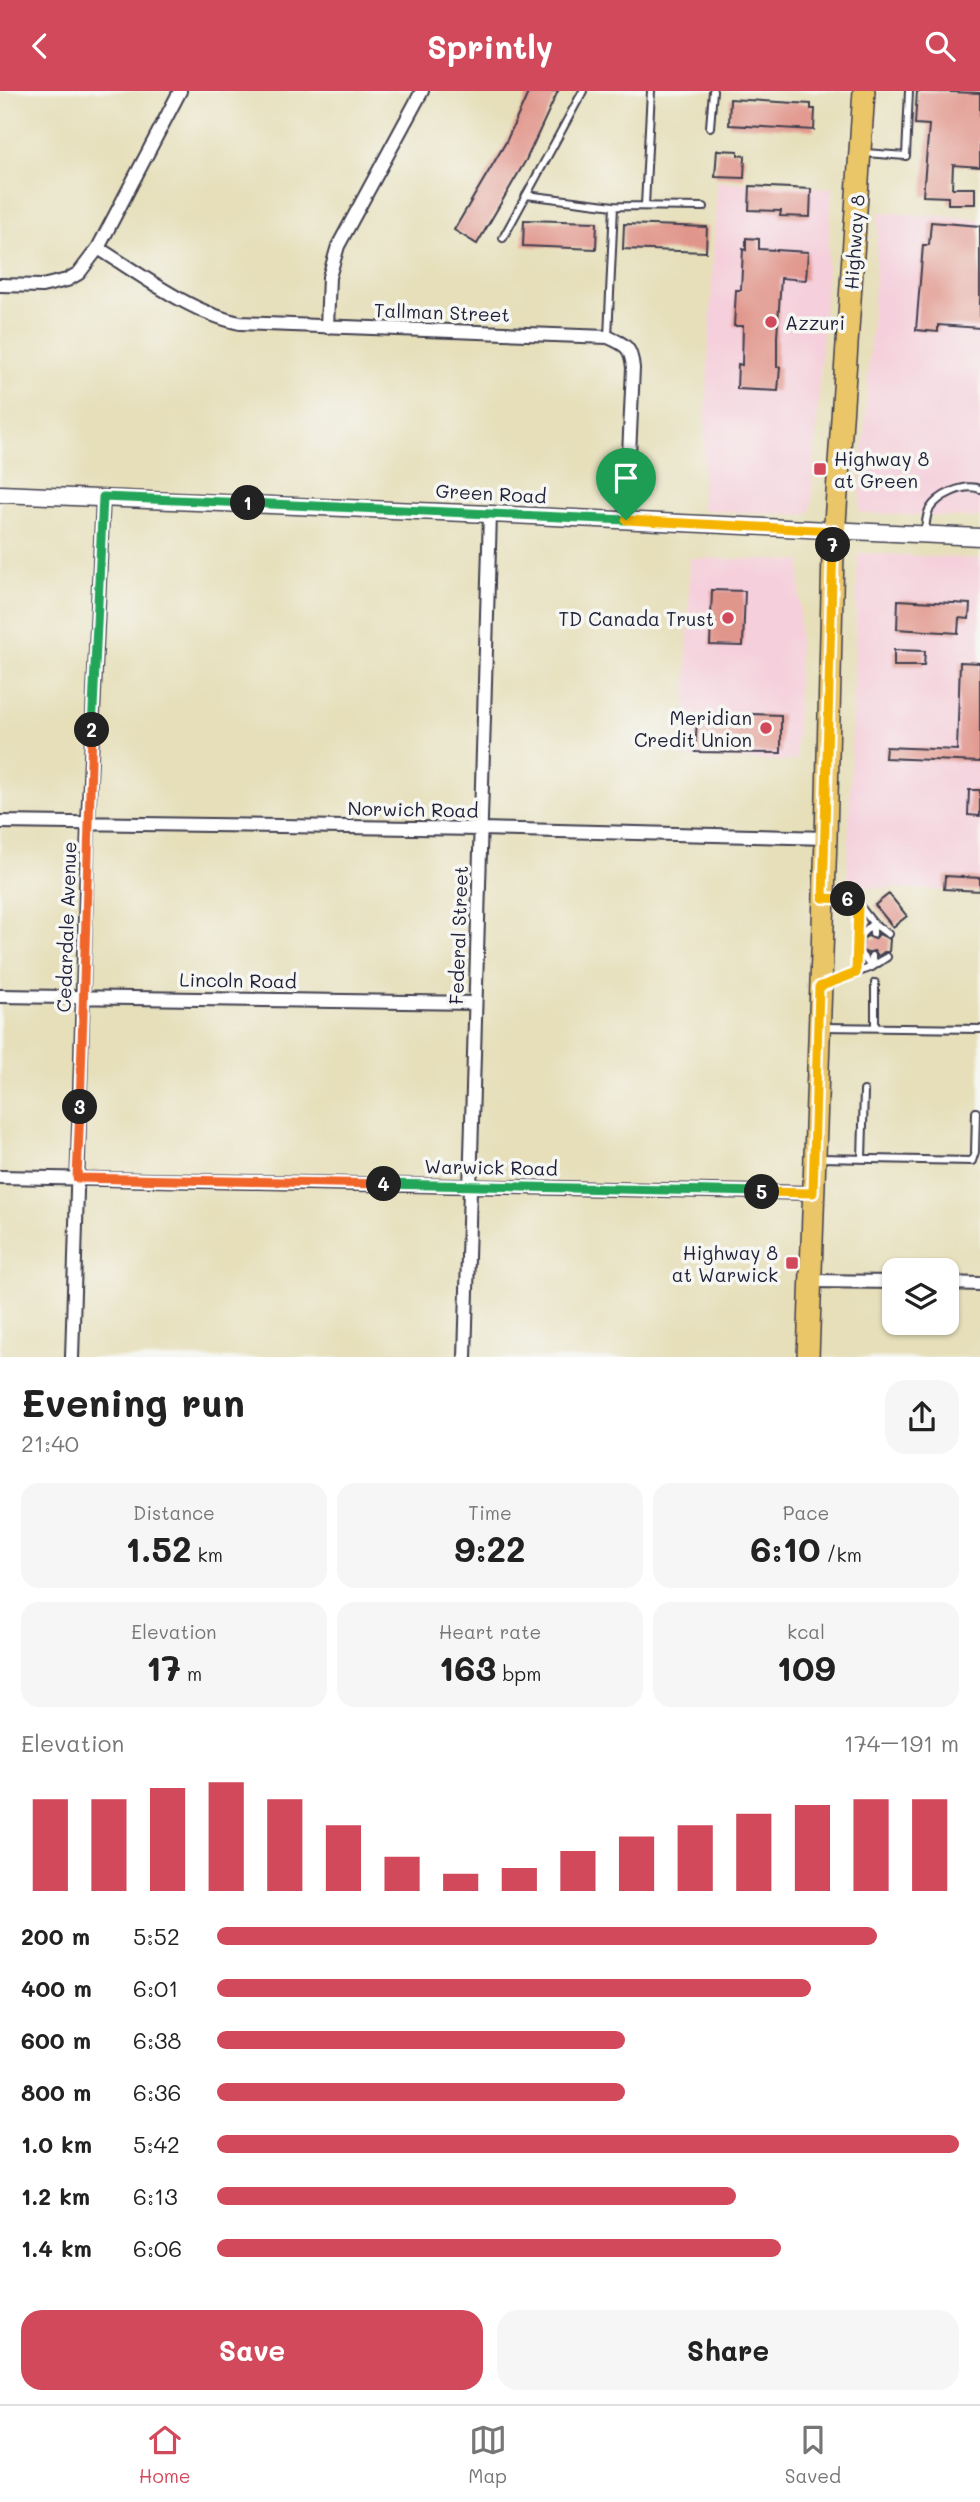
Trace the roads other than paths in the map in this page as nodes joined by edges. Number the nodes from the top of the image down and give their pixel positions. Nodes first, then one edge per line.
1 (180, 91) edge
2 (422, 91) edge
3 (583, 91) edge
4 (651, 91) edge
5 (713, 91) edge
6 (864, 91) edge
7 (909, 91) edge
8 (710, 127) dead end
9 (860, 152) junction
10 (526, 195) junction
11 (645, 205) junction
12 (614, 206) junction
13 (704, 207) dead end
14 (503, 238) dead end
15 (98, 248) junction
16 (0, 285) edge
17 (327, 327) junction
18 (608, 337) junction
19 (980, 489) edge
20 (0, 493) edge
21 (103, 497) junction
22 (489, 513) junction
23 (626, 520) junction
24 (834, 531) junction
25 (923, 535) junction
26 (980, 537) edge
27 (0, 822) edge
28 (88, 823) junction
29 (481, 829) junction
30 (826, 838) junction
31 (823, 898) junction
32 (858, 904) junction
33 (873, 923) junction
34 (870, 934) dead end
35 (888, 934) dead end
36 (887, 957) dead end
37 (872, 967) junction
38 (856, 973) junction
39 (874, 983) dead end
40 (819, 987) junction
41 (0, 996) edge
42 (83, 996) junction
43 (475, 1003) junction
44 (818, 1027) junction
45 (876, 1027) junction
46 (980, 1029) edge
47 (864, 1091) dead end
48 (976, 1112) dead end
49 (814, 1158) junction
50 (862, 1158) junction
51 (0, 1177) edge
52 (77, 1178) junction
53 (471, 1185) junction
54 (813, 1193) junction
55 (810, 1281) junction
56 (882, 1282) edge
57 (959, 1283) edge
58 (980, 1284) edge
59 (72, 1357) edge
60 (465, 1357) edge
61 (808, 1357) edge

1 - 15 street
2 - 17 street
3 - 10 lane
4 - 11 lane
5 - 8 lane
6 - 9 main road, Highway 8
7 - 9 lane
9 - 24 main road, Highway 8
10 - 12 lane
10 - 14 lane
11 - 12 lane
11 - 13 lane
12 - 18 lane
15 - 16 street
15 - 17 street, Tallman Street
17 - 18 street, Tallman Street
18 - 23 street
19 - 25 lane
20 - 21 street, Green Road
21 - 22 street, Green Road
21 - 28 street, Cedardale Avenue
22 - 23 street, Green Road
22 - 29 street, Federal Street
23 - 24 street, Green Road
24 - 25 street, Green Road
24 - 30 main road, Highway 8
25 - 26 street, Green Road
27 - 28 street, Norwich Road
28 - 29 street, Norwich Road
28 - 42 street, Cedardale Avenue
29 - 30 street, Norwich Road
29 - 43 street, Federal Street
30 - 31 main road, Highway 8
31 - 32 lane
31 - 40 main road, Highway 8
32 - 33 lane
32 - 38 lane
33 - 34 lane
33 - 35 lane
36 - 37 lane
37 - 37 lane
37 - 38 lane
38 - 40 lane
39 - 45 lane
40 - 44 main road, Highway 8
41 - 42 street, Lincoln Road
42 - 43 street, Lincoln Road
42 - 52 street, Cedardale Avenue
43 - 53 street, Federal Street
44 - 45 lane
44 - 49 main road, Highway 8
45 - 46 lane
47 - 50 lane
48 - 50 lane
49 - 50 lane
49 - 54 main road, Highway 8
51 - 52 street, Warwick Road
52 - 53 street, Warwick Road
52 - 59 street, Cedardale Avenue
53 - 54 street, Warwick Road
53 - 60 street, Federal Street
54 - 55 main road, Highway 8
55 - 56 street
55 - 61 main road, Highway 8
57 - 58 street

